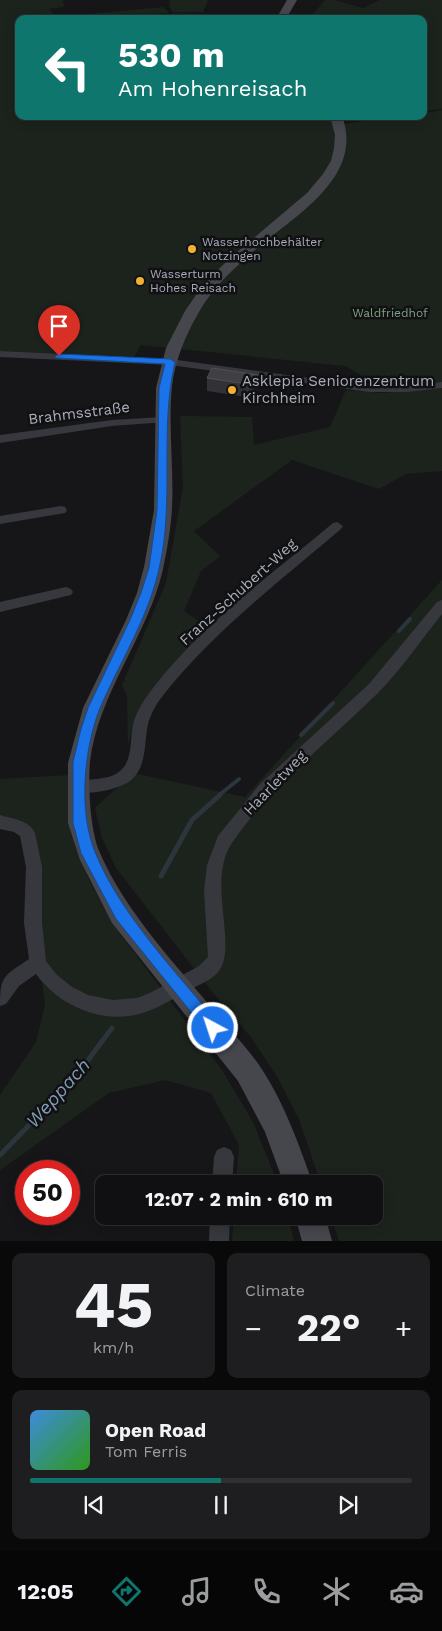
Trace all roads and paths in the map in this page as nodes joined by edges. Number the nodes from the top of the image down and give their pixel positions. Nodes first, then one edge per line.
1 (292, 0) edge
2 (284, 15) edge
3 (337, 120) edge
4 (0, 354) edge
5 (170, 362) junction
6 (442, 385) edge
7 (162, 420) junction
8 (0, 439) edge
9 (61, 510) dead end
10 (0, 520) edge
11 (337, 526) dead end
12 (66, 592) dead end
13 (442, 605) edge
14 (0, 607) edge
15 (78, 787) junction
16 (0, 822) edge
17 (38, 963) junction
18 (178, 985) junction
19 (0, 998) edge
20 (224, 1157) dead end
21 (223, 1175) edge
22 (297, 1175) edge
23 (220, 1225) edge
24 (313, 1225) edge
25 (219, 1241) edge
26 (317, 1241) edge

1 - 2 main road
3 - 5 main road
4 - 5 street
5 - 6 street
5 - 7 main road
7 - 8 street, Brahmsstraße
7 - 15 main road
9 - 10 street
11 - 15 street, Franz-Schubert-Weg
12 - 14 street
13 - 18 street, Haarletweg
15 - 18 main road
16 - 17 street
17 - 18 street, Haarletweg
17 - 19 street
18 - 22 main road
20 - 21 street
23 - 25 street
24 - 26 main road

